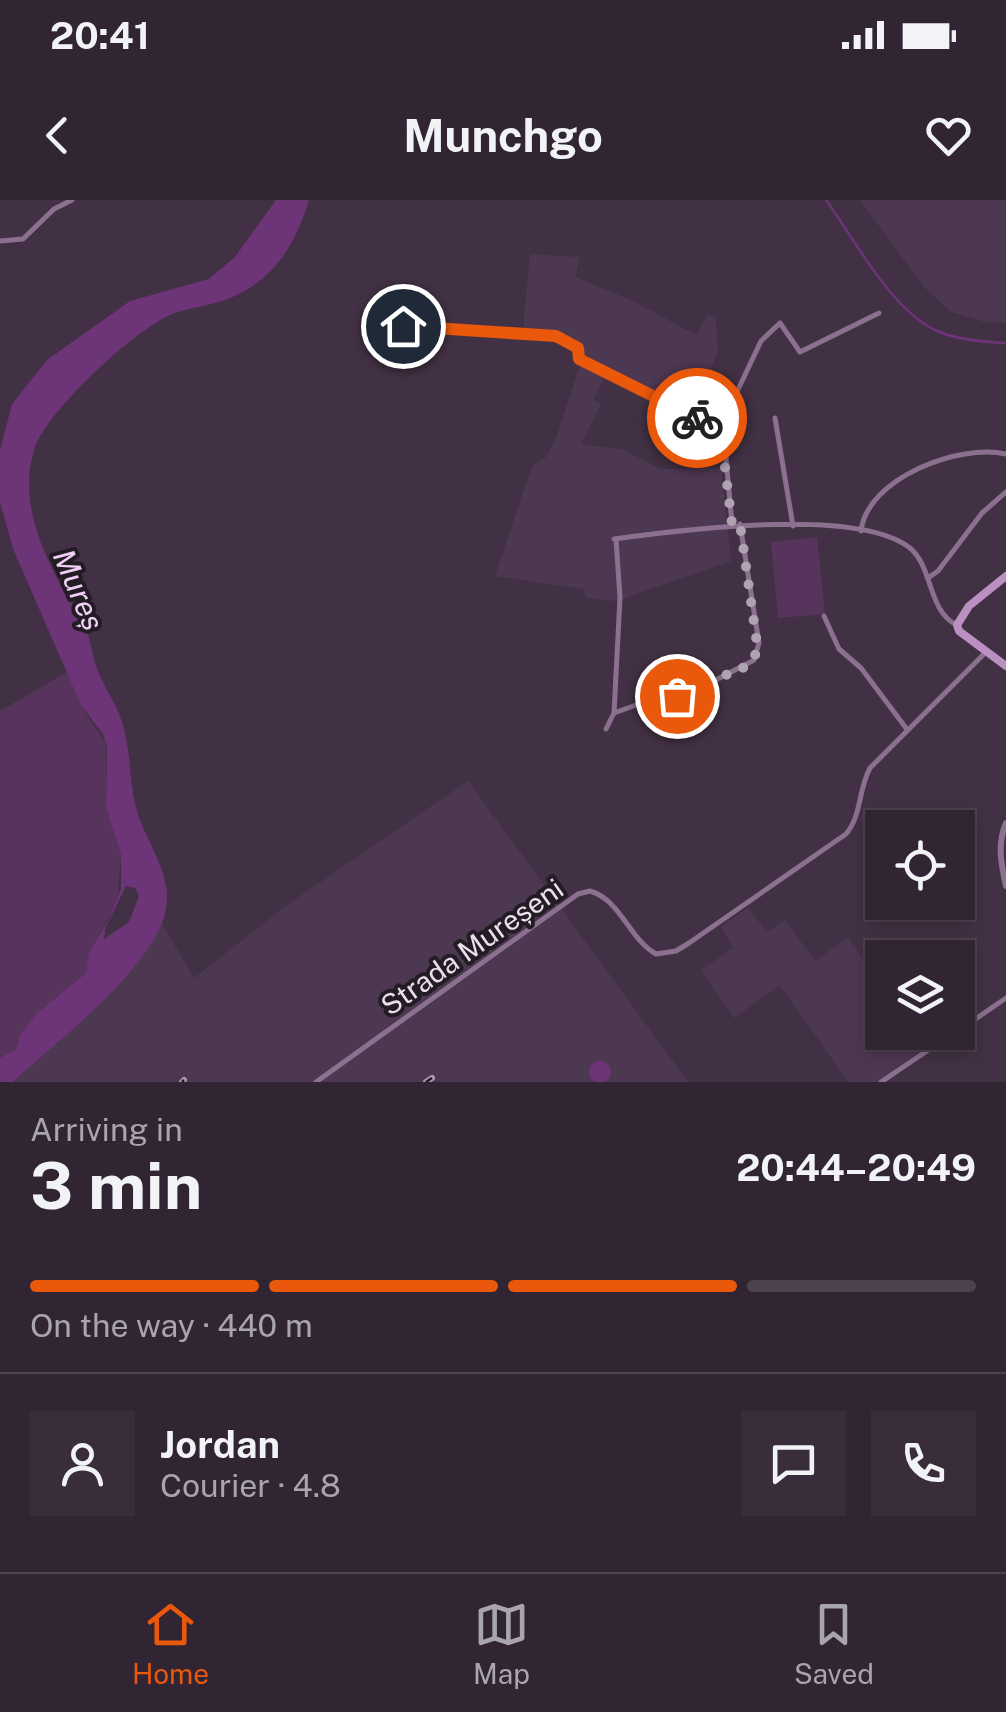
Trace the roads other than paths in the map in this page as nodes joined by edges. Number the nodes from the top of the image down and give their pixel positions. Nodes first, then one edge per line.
1 (72, 200) edge
2 (0, 240) edge
3 (880, 314) dead end
4 (364, 325) dead end
5 (775, 418) dead end
6 (721, 435) junction
7 (1006, 454) edge
8 (1006, 492) edge
9 (736, 524) junction
10 (793, 526) junction
11 (862, 531) junction
12 (1006, 576) edge
13 (928, 578) junction
14 (824, 616) dead end
15 (957, 624) junction
16 (986, 652) junction
17 (1006, 666) edge
18 (614, 713) junction
19 (906, 728) junction
20 (606, 729) dead end
21 (1006, 822) edge
22 (1006, 886) edge
23 (1006, 998) edge
24 (975, 1019) edge
25 (929, 1050) edge
26 (316, 1082) edge
27 (881, 1082) edge

1 - 2 street
3 - 6 street
4 - 6 street
5 - 10 street
6 - 9 street
7 - 11 street
8 - 13 street
9 - 10 street
9 - 18 street
9 - 18 street
10 - 11 street
11 - 13 street
12 - 15 main road
13 - 15 street
14 - 19 street
15 - 16 main road
16 - 17 main road
16 - 19 street, Strada Mureșeni
18 - 20 street
19 - 26 street, Strada Mureșeni
21 - 22 street
23 - 24 street
25 - 27 street

